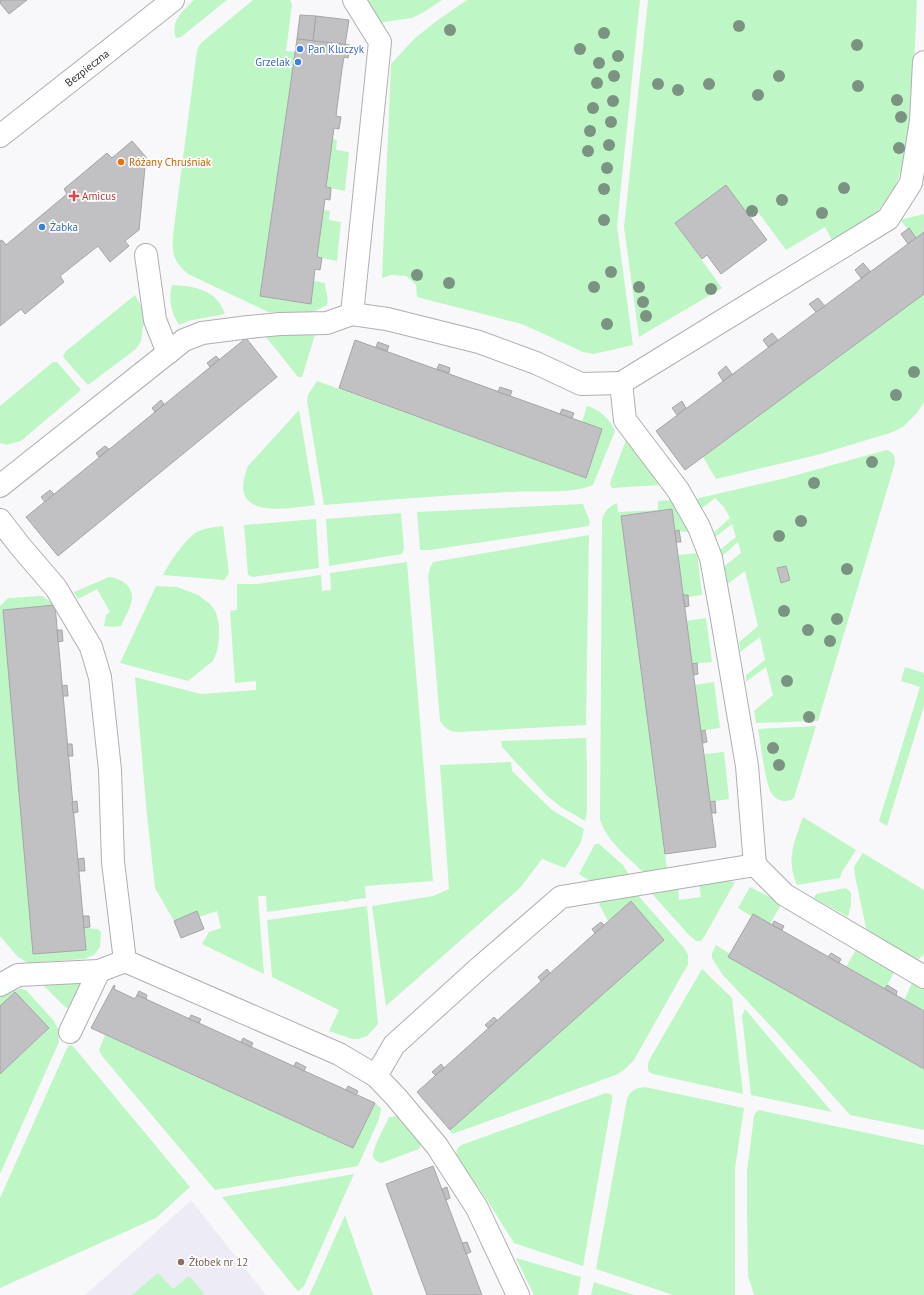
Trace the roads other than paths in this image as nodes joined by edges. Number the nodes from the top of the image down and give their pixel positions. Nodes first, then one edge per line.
1 (174, 0) edge
2 (354, 0) edge
3 (924, 62) edge
4 (0, 136) edge
5 (146, 255) dead end
6 (352, 314) junction
7 (168, 353) junction
8 (621, 383) junction
9 (0, 486) edge
10 (0, 520) edge
11 (755, 865) junction
12 (125, 961) junction
13 (99, 971) junction
14 (924, 976) edge
15 (0, 985) edge
16 (70, 1032) dead end
17 (376, 1076) junction
18 (518, 1295) edge

1 - 4 street, Bezpieczna
2 - 6 street
3 - 8 street
5 - 7 street
6 - 7 street
6 - 8 street
7 - 9 street
8 - 11 street
10 - 12 street
11 - 14 street
11 - 17 street
12 - 13 street
12 - 17 street
13 - 15 street
13 - 16 street
17 - 18 street

